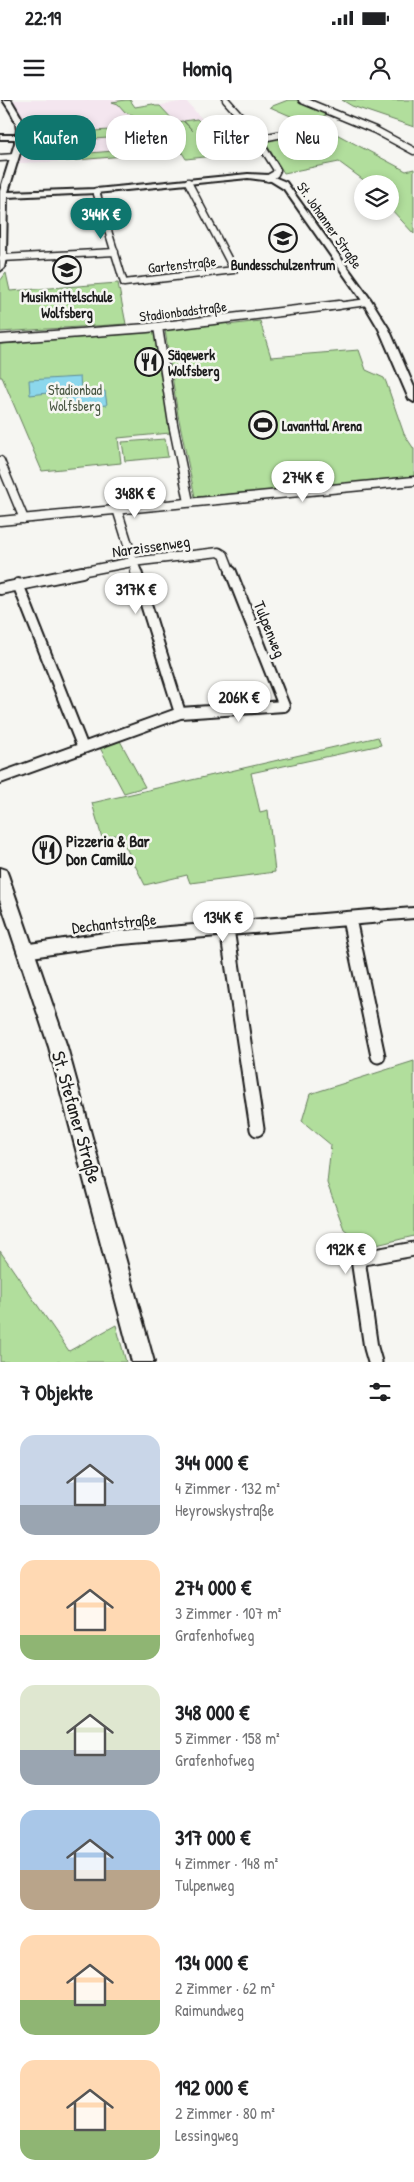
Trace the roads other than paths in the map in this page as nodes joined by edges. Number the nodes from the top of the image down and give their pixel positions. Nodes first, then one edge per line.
1 (7, 100) edge
2 (226, 100) edge
3 (302, 100) edge
4 (238, 115) edge
5 (15, 117) edge
6 (0, 137) edge
7 (15, 137) edge
8 (414, 151) edge
9 (268, 155) edge
10 (15, 157) joint
11 (0, 158) edge
12 (268, 178) junction
13 (188, 182) junction
14 (3, 183) edge
15 (96, 191) junction
16 (3, 195) junction
17 (1, 210) edge
18 (115, 252) junction
19 (2, 258) junction
20 (0, 268) edge
21 (368, 302) junction
22 (158, 327) junction
23 (0, 339) edge
24 (414, 399) edge
25 (0, 461) edge
26 (414, 481) edge
27 (189, 502) junction
28 (117, 509) junction
29 (24, 519) junction
30 (0, 522) edge
31 (219, 552) joint
32 (132, 562) junction
33 (18, 584) junction
34 (0, 589) edge
35 (180, 713) junction
36 (83, 748) junction
37 (0, 778) edge
38 (0, 875) edge
39 (414, 913) edge
40 (349, 919) junction
41 (227, 929) junction
42 (27, 951) junction
43 (378, 1056) dead end
44 (257, 1129) dead end
45 (414, 1249) edge
46 (143, 1362) edge
47 (375, 1362) edge

1 - 5 street
2 - 4 street
3 - 8 street
6 - 7 street
9 - 12 street
10 - 11 street
10 - 14 street
12 - 13 street, St. Johanner Straße
12 - 21 street, St. Johanner Straße
13 - 15 street, St. Johanner Straße
13 - 18 street, Gartenstraße
14 - 16 street
15 - 16 street, St. Johanner Straße
15 - 18 street
16 - 17 street
17 - 19 street
18 - 19 street
19 - 20 street
21 - 22 street, Stadionbadstraße
21 - 24 street, St. Johanner Straße
22 - 23 street, Stadionbadstraße
22 - 27 street
25 - 29 street
26 - 27 street
27 - 28 street
28 - 29 street
28 - 32 street
29 - 30 street
31 - 32 street, Narzissenweg
31 - 35 street, Tulpenweg
32 - 33 street, Narzissenweg
32 - 35 street
33 - 34 street, Narzissenweg
33 - 36 street
35 - 36 street, Tulpenweg
36 - 37 street, Tulpenweg
38 - 42 main road, St. Stefaner Straße
39 - 40 street, Dechantstraße
40 - 41 street, Dechantstraße
40 - 43 street
41 - 42 street, Dechantstraße
41 - 44 street
42 - 46 main road, St. Stefaner Straße
45 - 47 street

